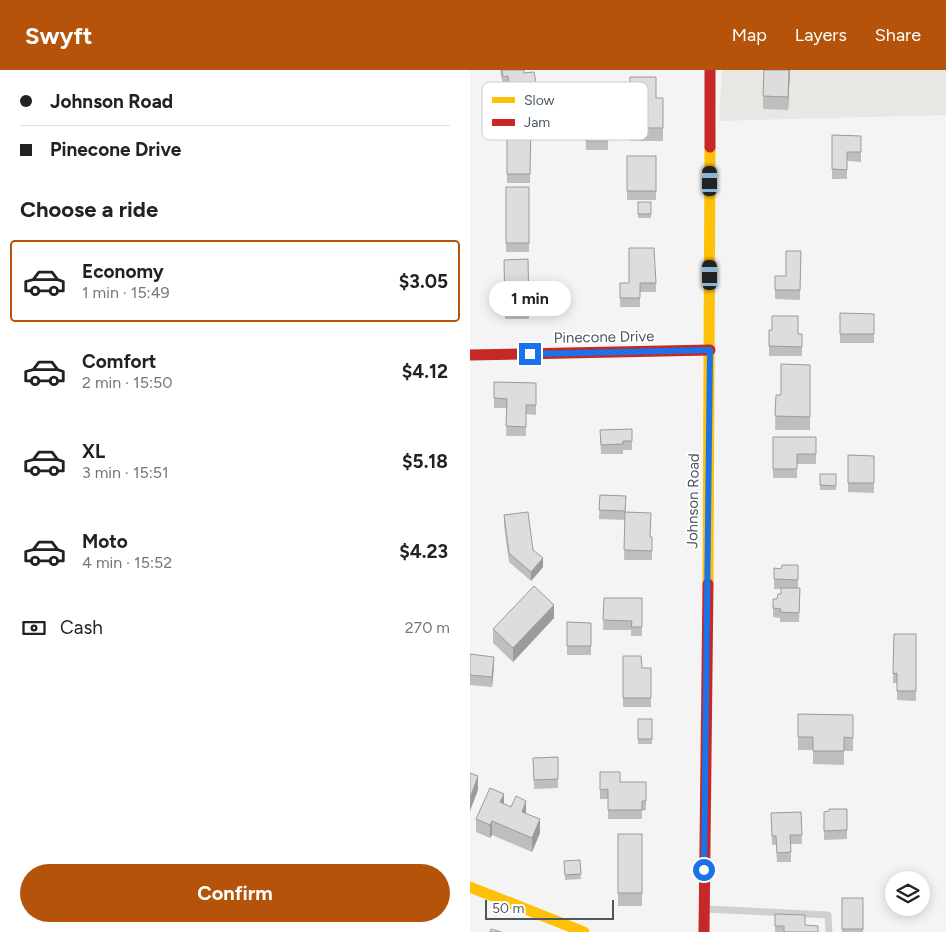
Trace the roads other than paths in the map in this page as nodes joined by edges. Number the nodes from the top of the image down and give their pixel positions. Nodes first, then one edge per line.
1 (710, 70) edge
2 (710, 350) junction
3 (470, 355) edge
4 (470, 887) edge
5 (704, 909) junction
6 (584, 932) edge
7 (704, 932) edge
8 (829, 932) edge

1 - 2 main road, Johnson Road
2 - 3 main road, Pinecone Drive
2 - 5 main road, Johnson Road
4 - 6 main road
5 - 7 main road, Johnson Road
5 - 8 lane

